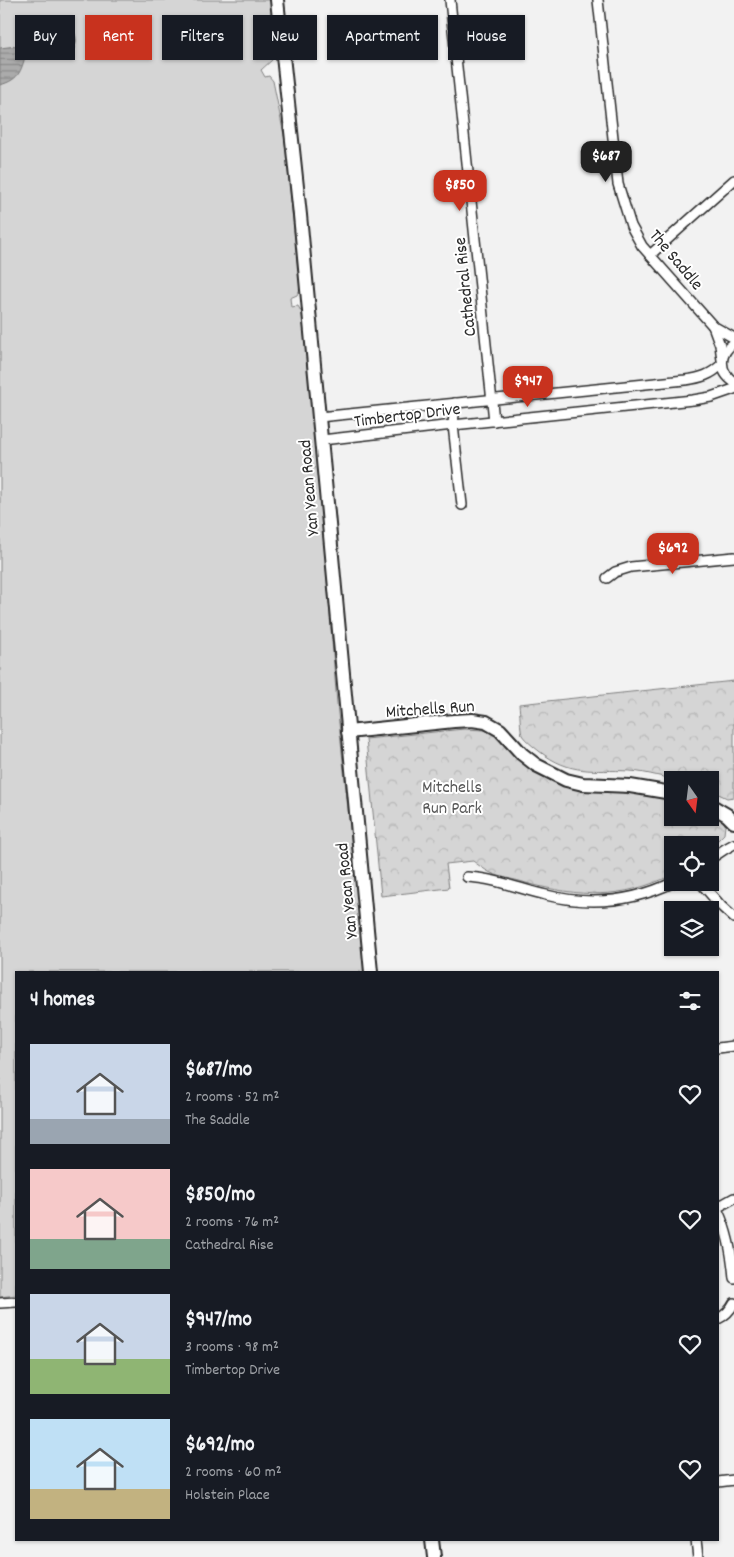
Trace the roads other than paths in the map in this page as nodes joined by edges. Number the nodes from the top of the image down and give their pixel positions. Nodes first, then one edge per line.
1 (277, 0) edge
2 (450, 0) edge
3 (598, 0) edge
4 (734, 180) edge
5 (650, 254) junction
6 (713, 326) junction
7 (734, 338) edge
8 (734, 343) edge
9 (722, 362) junction
10 (734, 382) edge
11 (734, 388) edge
12 (492, 400) junction
13 (455, 404) junction
14 (319, 417) junction
15 (494, 421) junction
16 (453, 425) junction
17 (322, 440) junction
18 (462, 506) dead end
19 (734, 557) edge
20 (607, 578) dead end
21 (348, 732) junction
22 (664, 792) edge
23 (719, 807) edge
24 (734, 807) edge
25 (719, 811) edge
26 (734, 822) edge
27 (734, 834) edge
28 (734, 844) edge
29 (725, 849) junction
30 (719, 853) edge
31 (467, 877) dead end
32 (664, 886) edge
33 (708, 891) edge
34 (734, 918) edge
35 (371, 971) edge
36 (734, 1046) edge
37 (719, 1048) edge
38 (734, 1198) edge
39 (719, 1206) edge
40 (719, 1213) edge
41 (734, 1278) edge
42 (15, 1302) edge
43 (0, 1303) edge
44 (734, 1303) edge
45 (731, 1314) edge
46 (719, 1319) edge
47 (734, 1480) edge
48 (719, 1482) edge
49 (432, 1541) edge
50 (696, 1541) edge
51 (434, 1557) edge
52 (698, 1557) edge

1 - 14 main road, Yan Yean Road
2 - 12 street, Cathedral Rise
3 - 5 street, The Saddle
4 - 5 street
5 - 6 street, The Saddle
6 - 7 street, The Saddle
6 - 9 street, The Saddle
8 - 9 street
9 - 10 street
9 - 12 street, Timbertop Drive
11 - 15 street, Timbertop Drive
12 - 13 street, Timbertop Drive
12 - 15 street, Cathedral Rise
13 - 14 street, Timbertop Drive
13 - 16 street
14 - 17 main road, Yan Yean Road
15 - 16 street, Timbertop Drive
16 - 17 street, Timbertop Drive
16 - 18 street
17 - 21 main road, Yan Yean Road
19 - 20 street
21 - 22 main road, Mitchells Run
21 - 35 main road, Yan Yean Road
23 - 24 main road
25 - 26 main road
27 - 29 street
28 - 29 street
29 - 30 street
31 - 32 street
33 - 34 street
36 - 37 street
38 - 39 street
40 - 41 street
42 - 43 street
44 - 45 street
45 - 46 street
47 - 48 street
49 - 51 main road
50 - 52 street

